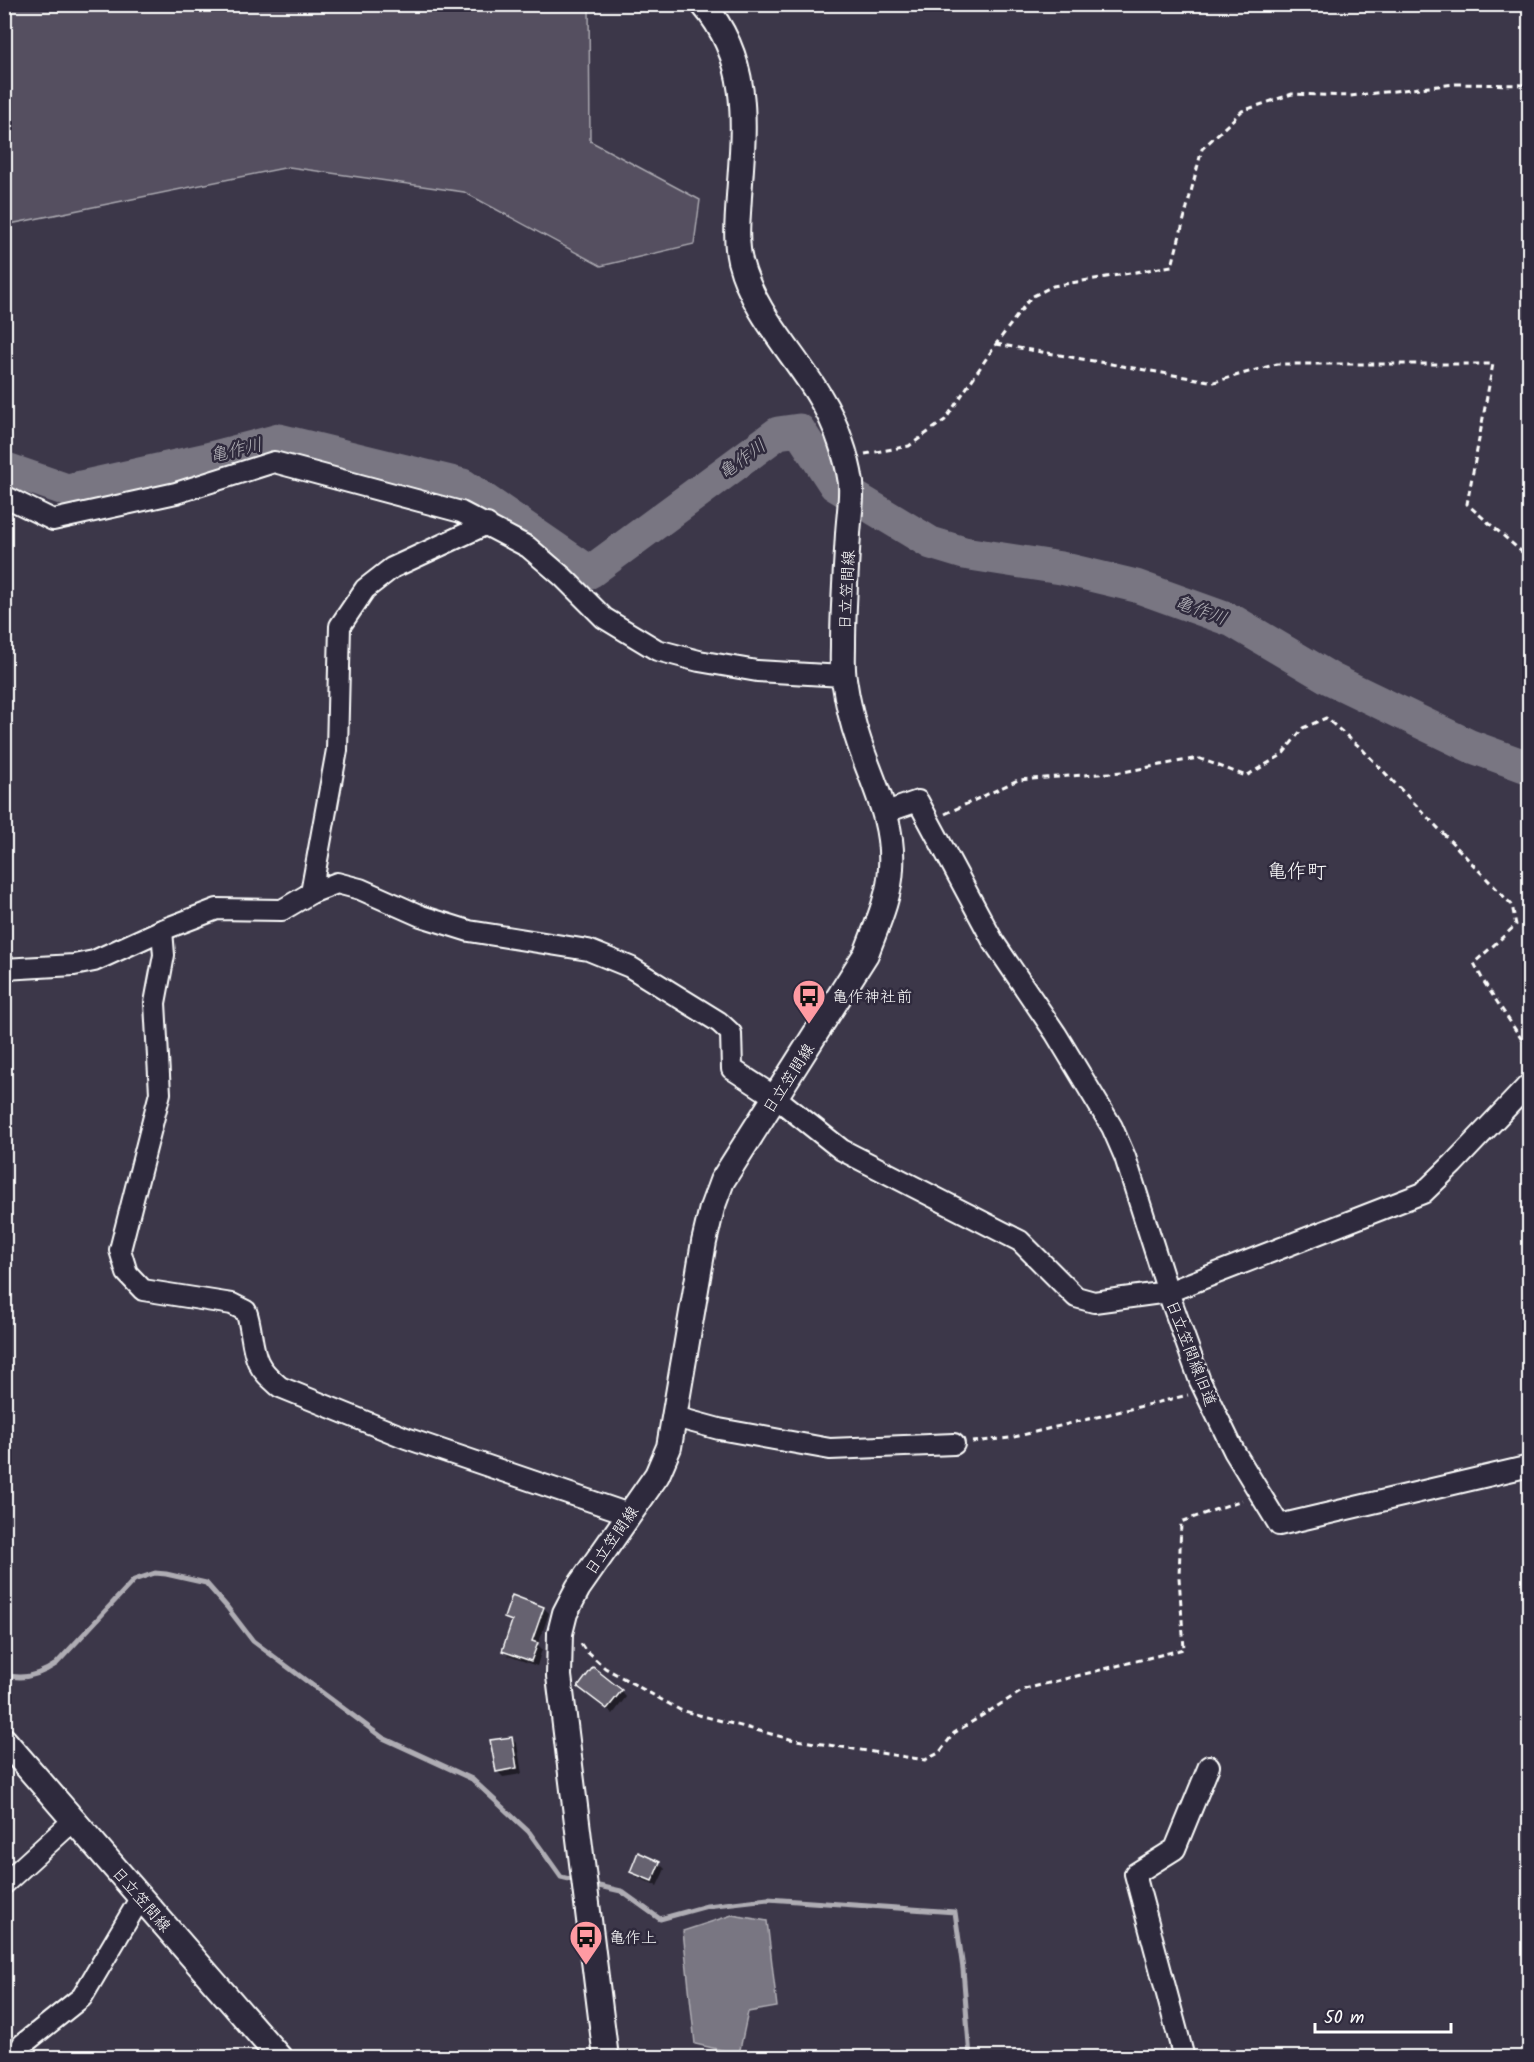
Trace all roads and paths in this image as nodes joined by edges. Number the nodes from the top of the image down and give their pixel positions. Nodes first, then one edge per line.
1 (703, 4) edge
2 (1530, 85) edge
3 (996, 344) junction
4 (846, 458) junction
5 (4, 496) edge
6 (487, 524) junction
7 (1530, 559) edge
8 (843, 676) junction
9 (886, 812) junction
10 (929, 821) junction
11 (311, 893) junction
12 (162, 930) junction
13 (4, 969) edge
14 (1530, 1052) edge
15 (1530, 1083) edge
16 (775, 1097) junction
17 (1168, 1292) junction
18 (1204, 1391) junction
19 (675, 1417) junction
20 (954, 1444) joint
21 (1530, 1466) edge
22 (1259, 1494) junction
23 (629, 1514) junction
24 (566, 1612) junction
25 (4, 1740) edge
26 (1209, 1766) dead end
27 (74, 1820) junction
28 (4, 1884) edge
29 (141, 1897) junction
30 (15, 2058) edge
31 (280, 2058) edge
32 (606, 2058) edge
33 (1184, 2058) edge

1 - 4 main road, 日立笠間線
2 - 3 path
3 - 4 path
3 - 7 path
4 - 8 main road, 日立笠間線
5 - 6 street
6 - 8 street
6 - 11 street
8 - 9 main road, 日立笠間線
9 - 10 street
9 - 16 main road, 日立笠間線
10 - 14 path
10 - 17 street
11 - 12 street
11 - 16 street, 日立笠間線旧道
12 - 13 street
12 - 23 street
15 - 17 street
16 - 17 street, 日立笠間線旧道
16 - 19 main road, 日立笠間線
17 - 18 street, 日立笠間線旧道
18 - 20 path
18 - 22 street, 日立笠間線旧道
19 - 20 street
19 - 23 main road, 日立笠間線
21 - 22 street, 日立笠間線旧道
22 - 24 path
23 - 24 main road, 日立笠間線
24 - 32 main road, 日立笠間線
25 - 27 main road, 日立笠間線
26 - 33 street
27 - 28 street
27 - 29 main road, 日立笠間線
29 - 30 street
29 - 31 main road, 日立笠間線

